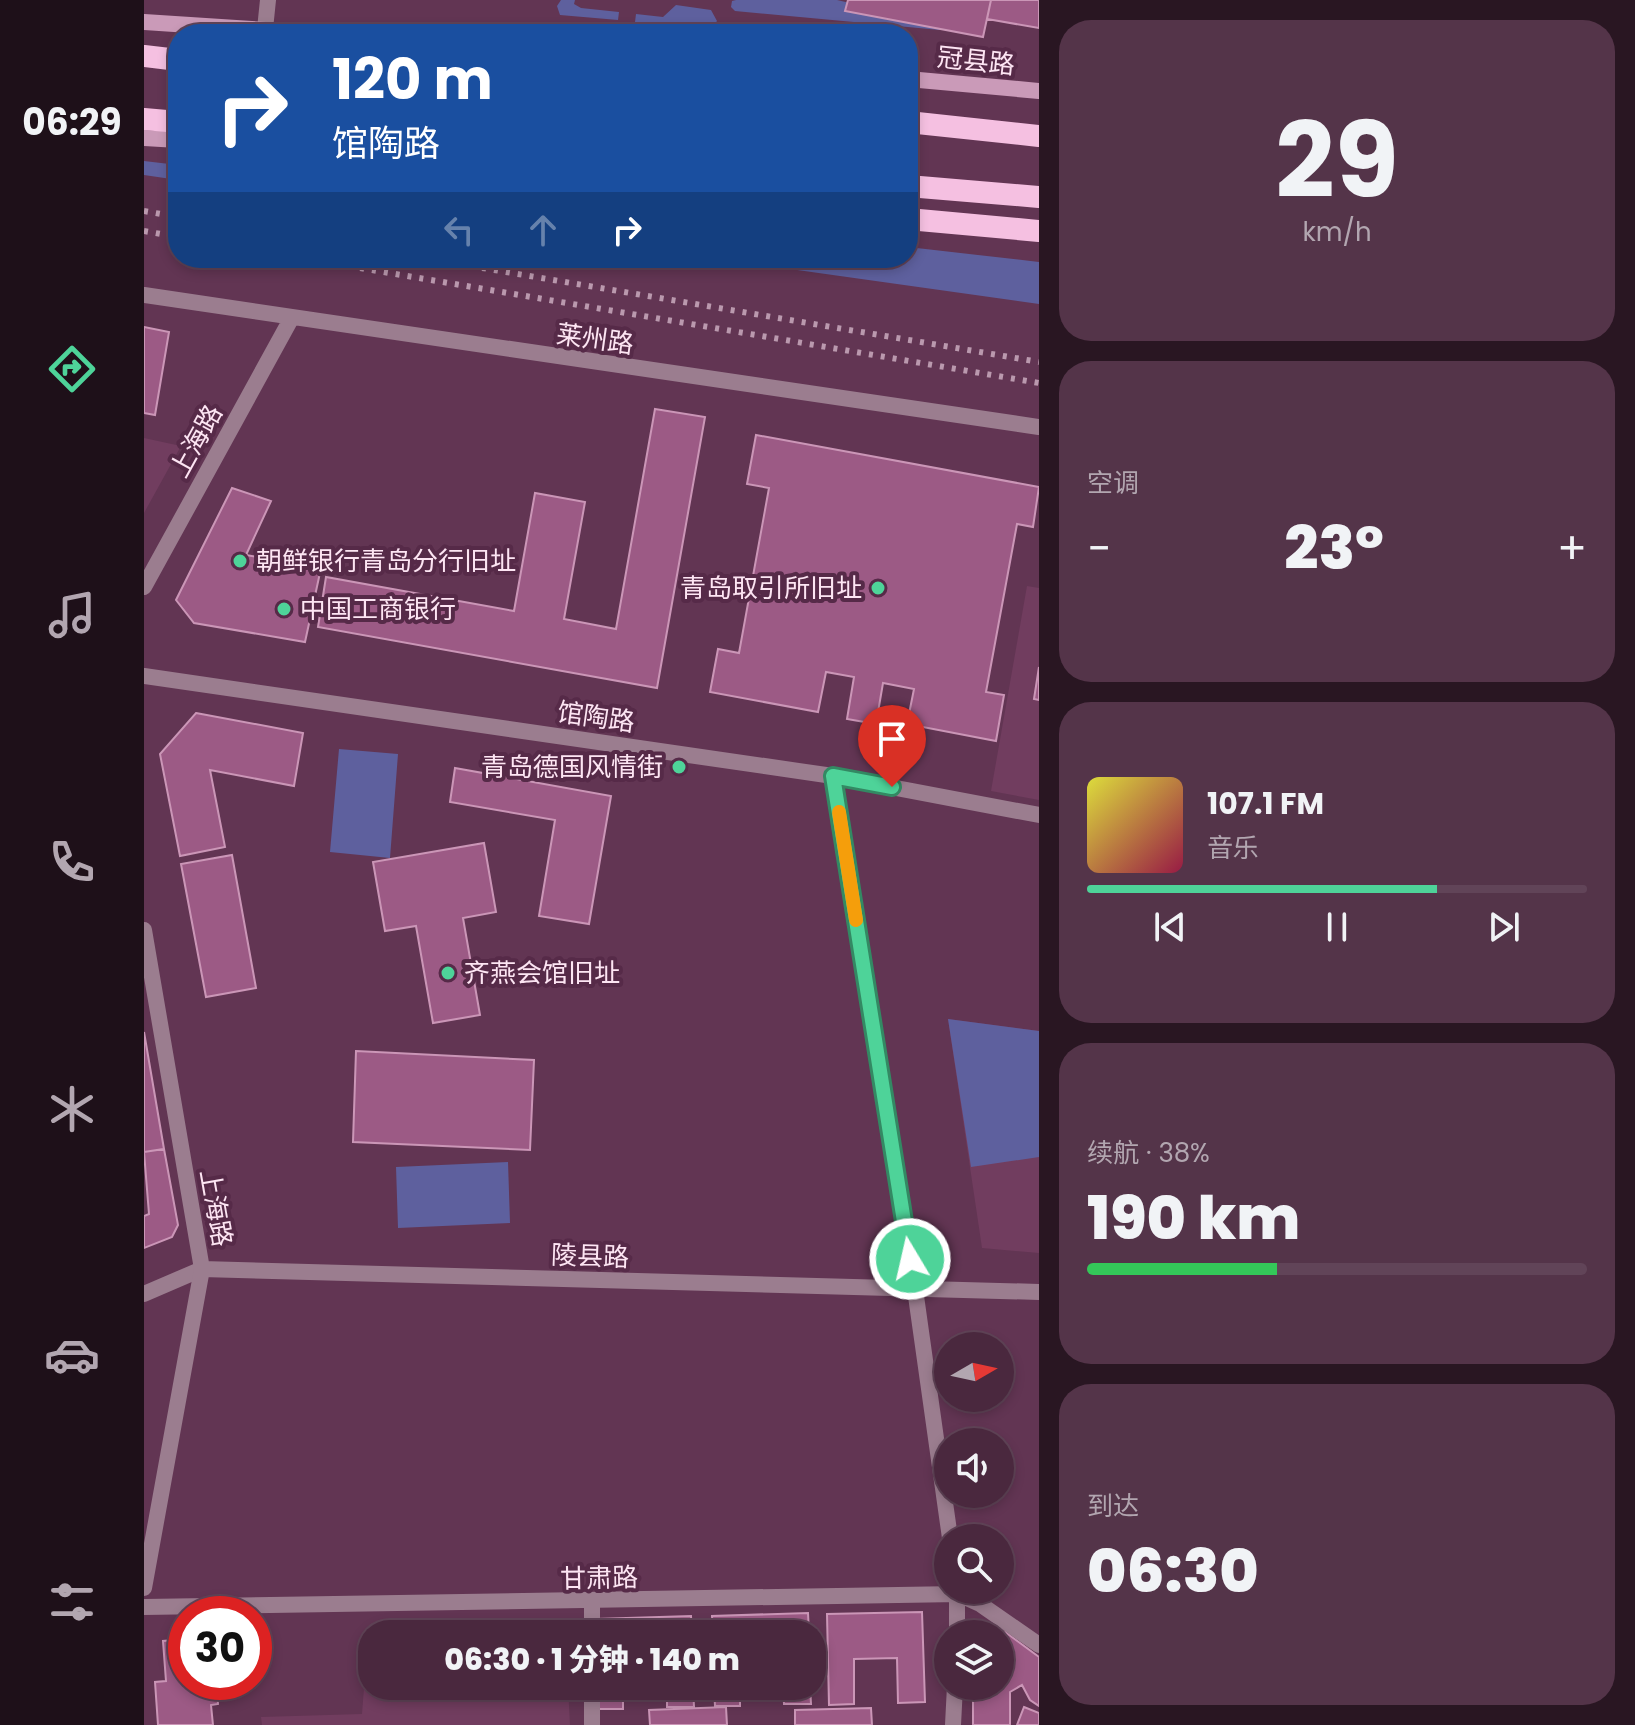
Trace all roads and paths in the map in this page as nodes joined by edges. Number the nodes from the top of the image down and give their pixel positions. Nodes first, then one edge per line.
1 (268, 0) edge
2 (144, 22) edge
3 (179, 24) edge
4 (266, 24) edge
5 (144, 56) edge
6 (168, 59) edge
7 (918, 80) edge
8 (1039, 91) edge
9 (144, 119) edge
10 (168, 121) edge
11 (918, 123) edge
12 (1036, 135) edge
13 (144, 138) edge
14 (168, 139) edge
15 (918, 187) edge
16 (918, 195) edge
17 (1039, 197) edge
18 (1039, 205) edge
19 (918, 220) edge
20 (1039, 231) edge
21 (144, 295) edge
22 (291, 319) junction
23 (1039, 427) edge
24 (144, 587) edge
25 (144, 676) edge
26 (833, 776) junction
27 (1039, 815) edge
28 (144, 930) edge
29 (202, 1269) junction
30 (915, 1289) junction
31 (1039, 1292) edge
32 (144, 1294) edge
33 (948, 1524) edge
34 (144, 1588) edge
35 (934, 1593) edge
36 (592, 1602) junction
37 (980, 1604) edge
38 (144, 1607) edge
39 (592, 1620) edge
40 (1039, 1645) edge
41 (592, 1700) edge
42 (954, 1700) edge
43 (592, 1725) edge
44 (953, 1725) edge

1 - 4 street
2 - 3 main road
5 - 6 highway
7 - 8 main road, 冠县路
9 - 10 highway
11 - 12 highway
13 - 14 main road
15 - 17 highway
16 - 18 main road
19 - 20 highway
21 - 22 street, 莱州路
22 - 23 street, 莱州路
22 - 24 street, 上海路
25 - 26 street, 馆陶路
26 - 27 street, 馆陶路
26 - 30 street
28 - 29 street, 上海路
29 - 30 street, 陵县路
29 - 32 street, 陵县路
29 - 34 street, 上海路
30 - 31 street, 陵县路
30 - 33 street
35 - 36 street, 甘肃路
36 - 38 street, 甘肃路
36 - 39 street
37 - 40 street, 甘肃路
41 - 43 street
42 - 44 street

